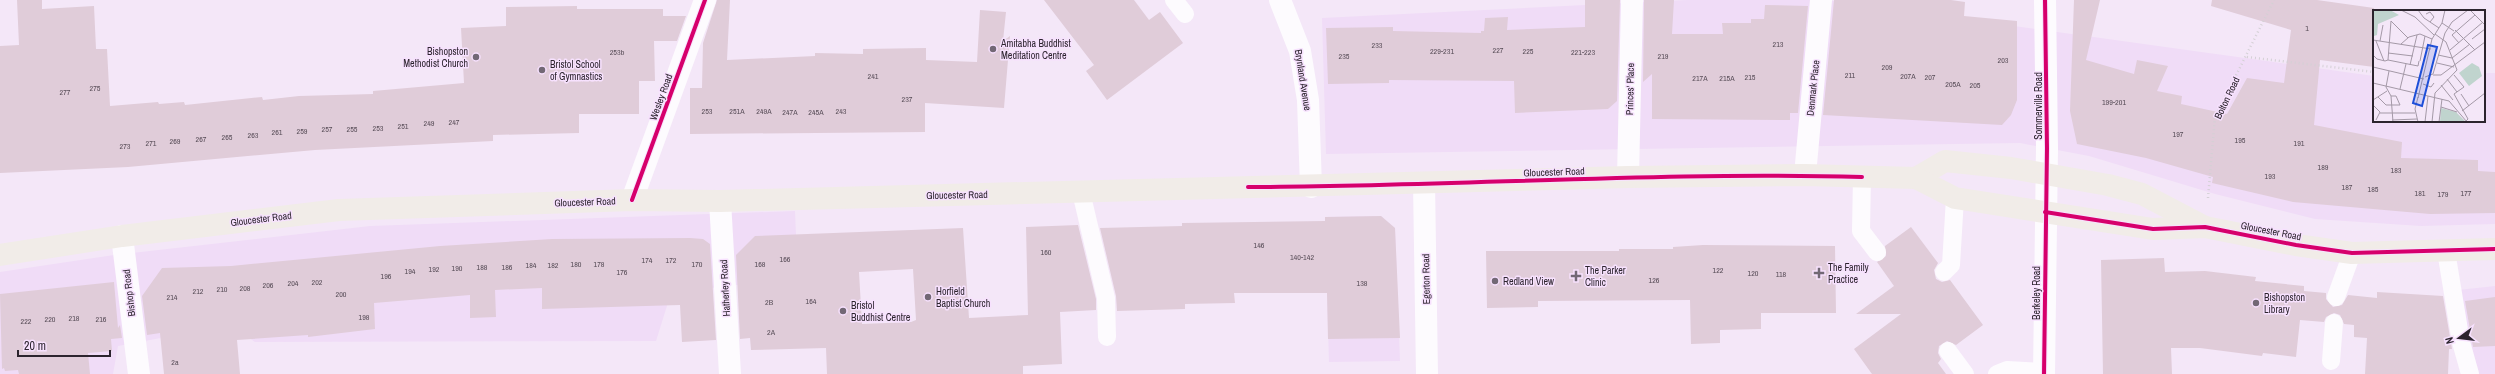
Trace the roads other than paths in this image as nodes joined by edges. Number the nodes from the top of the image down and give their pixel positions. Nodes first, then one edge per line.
1 (705, 0) edge
2 (1174, 0) edge
3 (1280, 0) edge
4 (1632, 0) edge
5 (1822, 0) edge
6 (2045, 0) edge
7 (1185, 14) dead end
8 (2046, 174) junction
9 (1804, 175) junction
10 (1628, 177) junction
11 (1862, 177) junction
12 (1916, 178) junction
13 (1424, 183) junction
14 (1311, 187) junction
15 (1082, 192) junction
16 (1955, 198) junction
17 (632, 200) junction
18 (720, 201) junction
19 (2045, 212) junction
20 (2205, 227) junction
21 (122, 236) junction
22 (2495, 249) edge
23 (2446, 251) junction
24 (1877, 252) dead end
25 (2352, 253) junction
26 (0, 255) edge
27 (1944, 272) dead end
28 (2336, 297) dead end
29 (2334, 323) dead end
30 (1107, 337) dead end
31 (1948, 351) dead end
32 (2331, 362) dead end
33 (2044, 373) edge
34 (138, 374) edge
35 (730, 374) edge
36 (1427, 374) edge
37 (1965, 374) edge
38 (1997, 374) edge
39 (2470, 374) edge

1 - 17 street, Wesley Road
2 - 7 lane
3 - 14 street, Brynland Avenue
4 - 10 street, Princes' Place
5 - 9 street, Denmark Place
6 - 8 street, Sommerville Road
8 - 12 main road, Gloucester Road
8 - 19 street, Sommerville Road
8 - 20 main road, Gloucester Road
9 - 10 main road, Gloucester Road
9 - 11 main road, Gloucester Road
10 - 13 main road, Gloucester Road
11 - 12 main road, Gloucester Road
11 - 24 lane
12 - 16 main road, Gloucester Road
13 - 14 main road, Gloucester Road
13 - 36 street, Egerton Road
14 - 15 main road, Gloucester Road
15 - 18 main road, Gloucester Road
15 - 30 lane
16 - 19 main road, Gloucester Road
16 - 27 lane
17 - 18 main road, Gloucester Road
17 - 21 main road, Gloucester Road
18 - 35 street, Hatherley Road
19 - 20 main road, Gloucester Road
19 - 33 street, Berkeley Road
20 - 25 main road, Gloucester Road
21 - 26 main road, Gloucester Road
21 - 34 street, Bishop Road
22 - 23 main road, Gloucester Road
23 - 25 main road, Gloucester Road
23 - 39 lane
25 - 28 lane
29 - 32 lane
31 - 37 lane
33 - 38 lane

